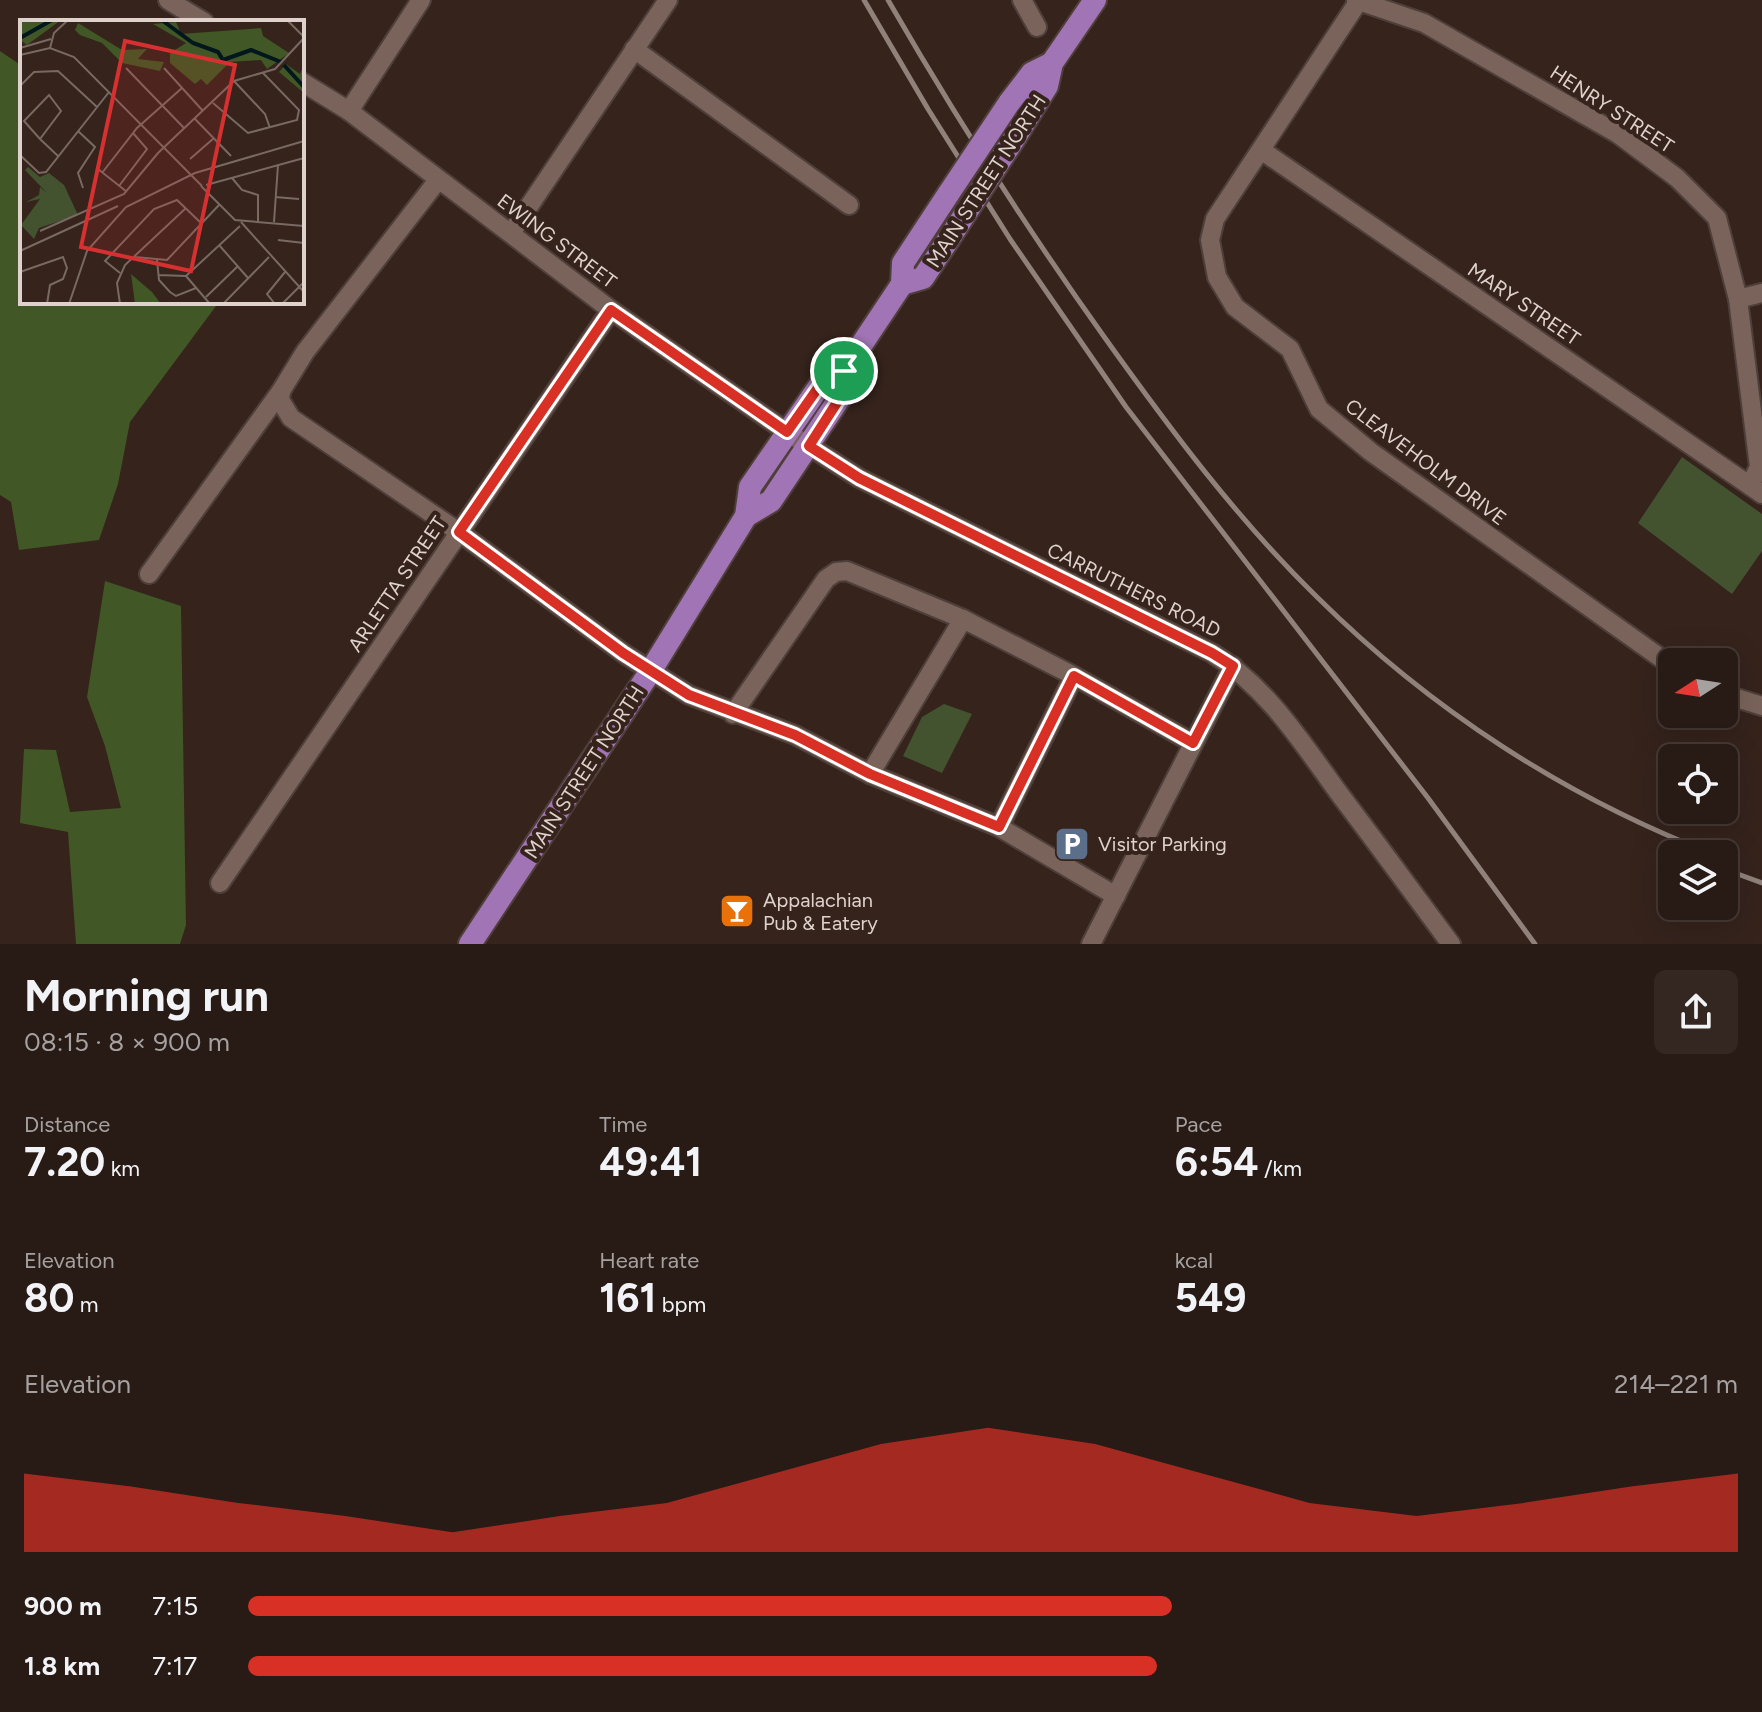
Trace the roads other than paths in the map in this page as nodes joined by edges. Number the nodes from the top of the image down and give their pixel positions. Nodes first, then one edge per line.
1 (168, 0) edge
2 (421, 0) edge
3 (668, 0) edge
4 (1022, 0) edge
5 (1095, 0) edge
6 (1357, 1) edge
7 (201, 20) edge
8 (1037, 27) dead end
9 (634, 49) junction
10 (1052, 63) junction
11 (304, 83) edge
12 (349, 111) junction
13 (1261, 150) junction
14 (438, 180) junction
15 (849, 205) dead end
16 (511, 233) junction
17 (902, 284) junction
18 (1762, 293) edge
19 (1738, 299) junction
20 (611, 310) junction
21 (844, 371) junction
22 (281, 391) junction
23 (787, 432) junction
24 (809, 446) junction
25 (1756, 490) edge
26 (746, 516) junction
27 (459, 532) junction
28 (149, 574) dead end
29 (963, 619) junction
30 (1658, 656) edge
31 (1233, 666) junction
32 (650, 672) junction
33 (1074, 676) junction
34 (1738, 698) edge
35 (1762, 706) edge
36 (733, 714) junction
37 (1193, 743) junction
38 (870, 774) junction
39 (999, 827) junction
40 (220, 883) dead end
41 (1116, 896) junction
42 (470, 944) edge
43 (1091, 944) edge
44 (1451, 944) edge

1 - 7 street
2 - 12 street
3 - 9 street
4 - 8 street
5 - 10 main road, MAIN STREET NORTH
6 - 13 street, CLEAVEHOLM DRIVE
6 - 19 street, HENRY STREET
9 - 15 street
9 - 16 street
10 - 17 main road, MAIN STREET NORTH, bridge
10 - 17 main road, MAIN STREET NORTH, bridge
11 - 12 street, EWING STREET
12 - 14 street, EWING STREET
13 - 25 street, MARY STREET
13 - 30 street, CLEAVEHOLM DRIVE
14 - 16 street, EWING STREET
14 - 22 street
16 - 20 street, EWING STREET
17 - 21 main road, MAIN STREET NORTH
18 - 19 street
19 - 25 street, HENRY STREET
20 - 23 street, EWING STREET
20 - 27 street, ARLETTA STREET
21 - 23 main road, MAIN STREET NORTH
21 - 24 main road, MAIN STREET NORTH
22 - 27 street
22 - 28 street
23 - 24 street, CARRUTHERS ROAD
23 - 26 main road, MAIN STREET NORTH
24 - 26 main road, MAIN STREET NORTH
24 - 31 street, CARRUTHERS ROAD
26 - 32 main road, MAIN STREET NORTH
27 - 32 street
27 - 40 street, ARLETTA STREET
29 - 33 street
29 - 36 street
29 - 38 street
31 - 37 street
31 - 44 street, CARRUTHERS ROAD
32 - 36 street
32 - 42 main road, MAIN STREET NORTH
33 - 37 street
33 - 39 street
34 - 35 street
36 - 38 street
37 - 41 street
38 - 39 street
39 - 41 street
41 - 43 street

